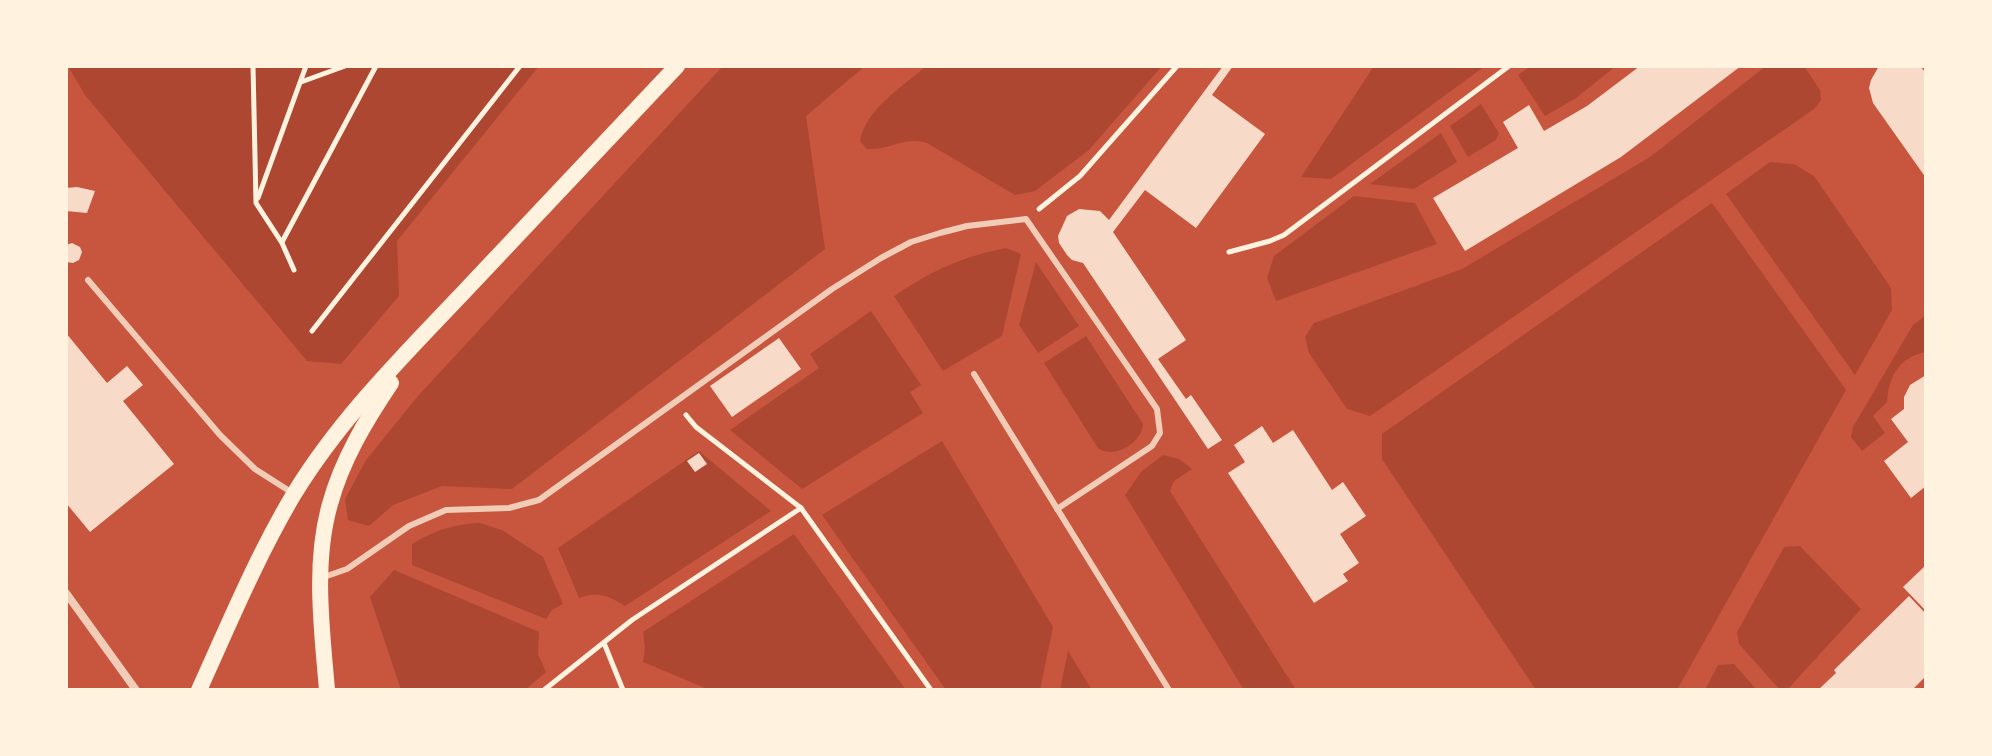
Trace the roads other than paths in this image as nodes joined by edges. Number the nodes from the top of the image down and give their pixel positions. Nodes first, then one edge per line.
1 (677, 66) edge
2 (88, 280) dead end
3 (429, 329) junction
4 (974, 374) dead end
5 (294, 494) junction
6 (1057, 509) junction
7 (321, 578) junction
8 (66, 593) edge
9 (136, 690) edge
10 (199, 690) edge
11 (327, 690) edge
12 (1169, 690) edge

1 - 3 main road
2 - 5 lane
3 - 5 main road
3 - 7 main road
4 - 6 lane
5 - 10 main road
6 - 7 lane
6 - 12 lane
7 - 11 main road
8 - 9 street

